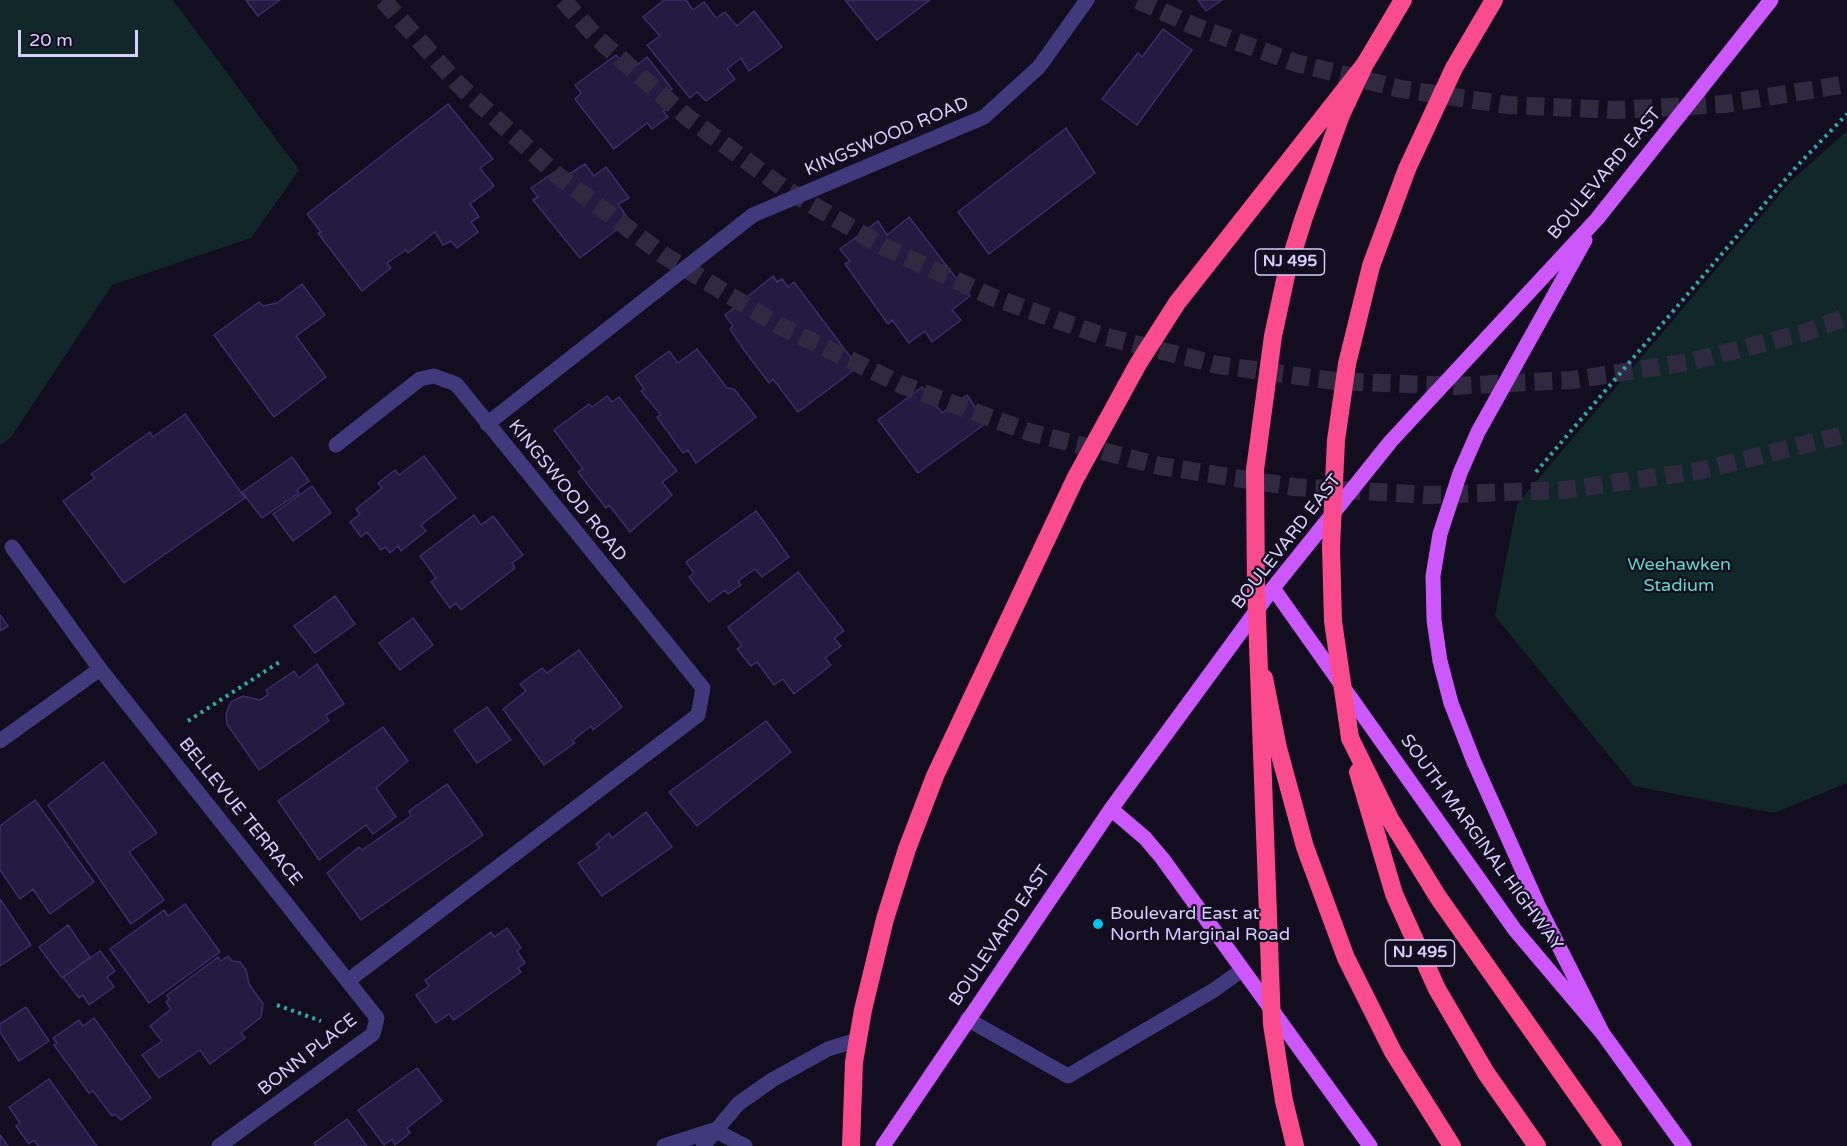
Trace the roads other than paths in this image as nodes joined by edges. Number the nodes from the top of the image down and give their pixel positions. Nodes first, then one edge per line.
1 (1087, 0) edge
2 (1403, 0) edge
3 (1494, 0) edge
4 (1771, 0) edge
5 (1365, 64) junction
6 (1597, 219) junction
7 (488, 424) junction
8 (336, 445) dead end
9 (12, 547) dead end
10 (1273, 588) junction
11 (1258, 647) junction
12 (100, 669) junction
13 (1350, 738) junction
14 (0, 741) edge
15 (1111, 809) junction
16 (1242, 970) junction
17 (349, 981) junction
18 (967, 1019) junction
19 (1603, 1034) junction
20 (857, 1040) junction
21 (714, 1130) junction
22 (219, 1146) edge
23 (664, 1146) edge
24 (703, 1146) edge
25 (745, 1146) edge
26 (851, 1146) edge
27 (883, 1146) edge
28 (1295, 1146) edge
29 (1370, 1146) edge
30 (1452, 1146) edge
31 (1537, 1146) edge
32 (1613, 1146) edge
33 (1684, 1146) edge

1 - 7 street, KINGSWOOD ROAD
2 - 5 highway, NJ 495
3 - 13 highway, NJ 495, bridge
4 - 6 main road, BOULEVARD EAST
5 - 11 highway, NJ 495, bridge
5 - 20 highway
6 - 10 main road, BOULEVARD EAST
6 - 19 main road
7 - 8 street
7 - 17 street, KINGSWOOD ROAD
9 - 12 street, BELLEVUE TERRACE
10 - 15 main road, BOULEVARD EAST
10 - 19 main road, SOUTH MARGINAL HIGHWAY
11 - 28 highway, bridge
11 - 30 highway, NJ 495, bridge
12 - 14 street
12 - 17 street, BELLEVUE TERRACE
13 - 31 highway, NJ 495
13 - 32 highway
15 - 16 main road
15 - 18 main road, BOULEVARD EAST
16 - 18 street
16 - 29 main road
17 - 22 street, BONN PLACE
18 - 27 main road, BOULEVARD EAST
19 - 33 main road, SOUTH MARGINAL HIGHWAY
20 - 21 street
20 - 26 highway
21 - 23 street
21 - 24 street
21 - 25 street

